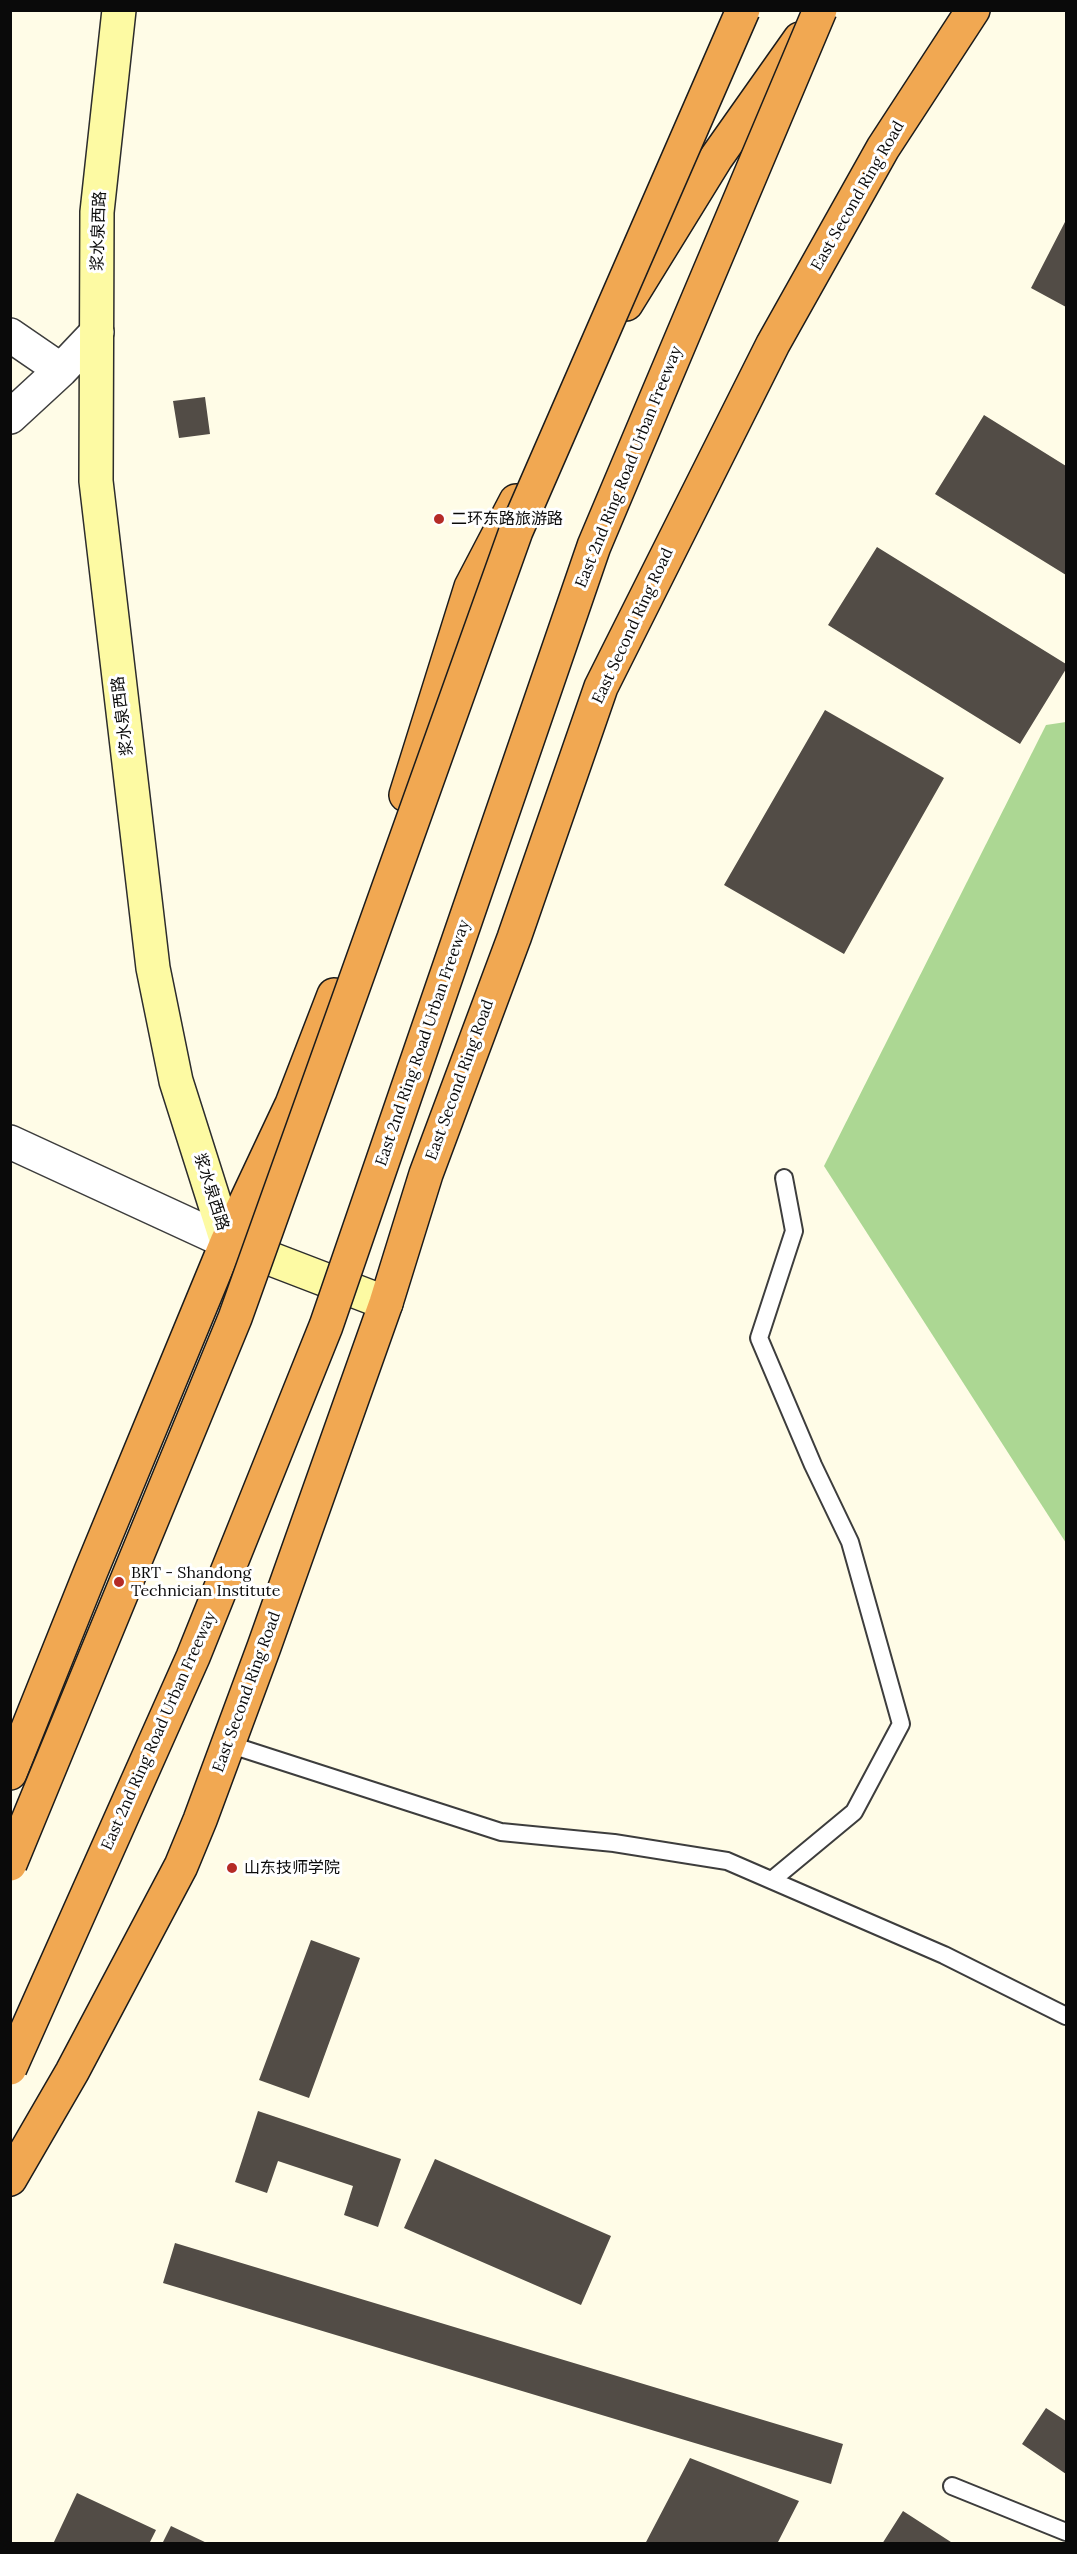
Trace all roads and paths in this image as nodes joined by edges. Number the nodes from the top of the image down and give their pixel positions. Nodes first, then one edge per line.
1 (119, 10) edge
2 (743, 10) edge
3 (820, 10) edge
4 (973, 10) edge
5 (97, 332) junction
6 (10, 335) edge
7 (61, 370) junction
8 (10, 417) edge
9 (10, 1142) edge
10 (784, 1178) dead end
11 (227, 1242) junction
12 (386, 1303) junction
13 (228, 1744) junction
14 (10, 1773) edge
15 (10, 1864) edge
16 (772, 1880) junction
17 (1066, 2016) edge
18 (10, 2068) edge
19 (10, 2179) edge
20 (952, 2486) dead end
21 (1066, 2532) edge

1 - 5 street, 浆水泉西路
2 - 15 highway, bridge
3 - 11 highway
3 - 18 highway, East 2nd Ring Road Urban Freeway, bridge
4 - 12 highway, East Second Ring Road
5 - 7 street
5 - 11 street, 浆水泉西路
6 - 7 street
7 - 8 street
9 - 11 street
10 - 16 lane
11 - 12 street, 浆水泉西路
11 - 14 highway
12 - 13 highway, East Second Ring Road
13 - 16 lane
13 - 19 highway, East Second Ring Road
16 - 17 lane
20 - 21 lane

